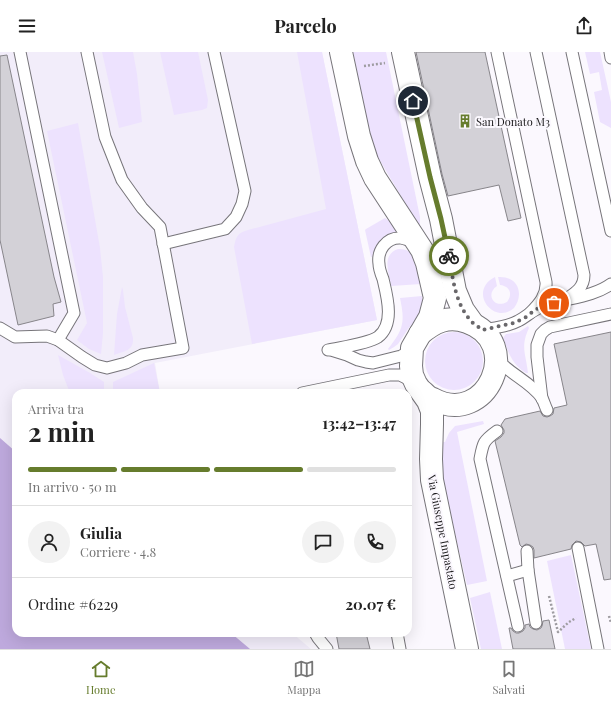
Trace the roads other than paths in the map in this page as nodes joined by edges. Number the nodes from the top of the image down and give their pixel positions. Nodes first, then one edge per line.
1 (20, 52) edge
2 (87, 52) edge
3 (214, 52) edge
4 (341, 52) edge
5 (497, 52) edge
6 (536, 52) edge
7 (572, 52) edge
8 (610, 52) edge
9 (396, 57) edge
10 (611, 58) edge
11 (430, 177) junction
12 (611, 231) edge
13 (417, 242) junction
14 (164, 244) junction
15 (431, 276) junction
16 (611, 284) edge
17 (566, 299) junction
18 (530, 313) junction
19 (611, 314) edge
20 (478, 327) junction
21 (0, 328) edge
22 (58, 340) junction
23 (416, 341) junction
24 (496, 358) junction
25 (420, 388) junction
26 (322, 389) edge
27 (542, 399) junction
28 (547, 410) dead end
29 (497, 431) dead end
30 (578, 548) dead end
31 (527, 551) dead end
32 (528, 570) junction
33 (507, 576) junction
34 (536, 623) dead end
35 (518, 626) dead end
36 (317, 637) edge
37 (398, 637) edge
38 (327, 649) edge
39 (400, 649) edge
40 (467, 649) edge
41 (598, 649) edge

1 - 22 lane
2 - 14 lane
3 - 14 lane
4 - 13 street, Via Giuseppe Impastato
5 - 18 lane
6 - 17 lane
7 - 12 lane
8 - 10 lane
9 - 11 street, Via Giuseppe Impastato
11 - 15 street, Via Giuseppe Impastato
11 - 20 street, Via Giuseppe Impastato
13 - 15 street, Via Giuseppe Impastato
13 - 23 lane
14 - 22 lane
15 - 23 street, Via Giuseppe Impastato
16 - 17 lane
17 - 18 lane
18 - 20 lane
19 - 27 lane
20 - 23 street
20 - 24 street, Via Giuseppe Impastato
21 - 22 lane
23 - 25 street, Via Giuseppe Impastato
24 - 25 street, Via Giuseppe Impastato
24 - 27 lane, Via Giuseppe Impastato
25 - 26 lane
25 - 40 street, Via Giuseppe Impastato
27 - 28 lane, Via Giuseppe Impastato
29 - 33 lane
30 - 41 lane
31 - 32 lane
32 - 33 lane
32 - 34 lane
33 - 35 lane
36 - 38 lane
37 - 39 lane

